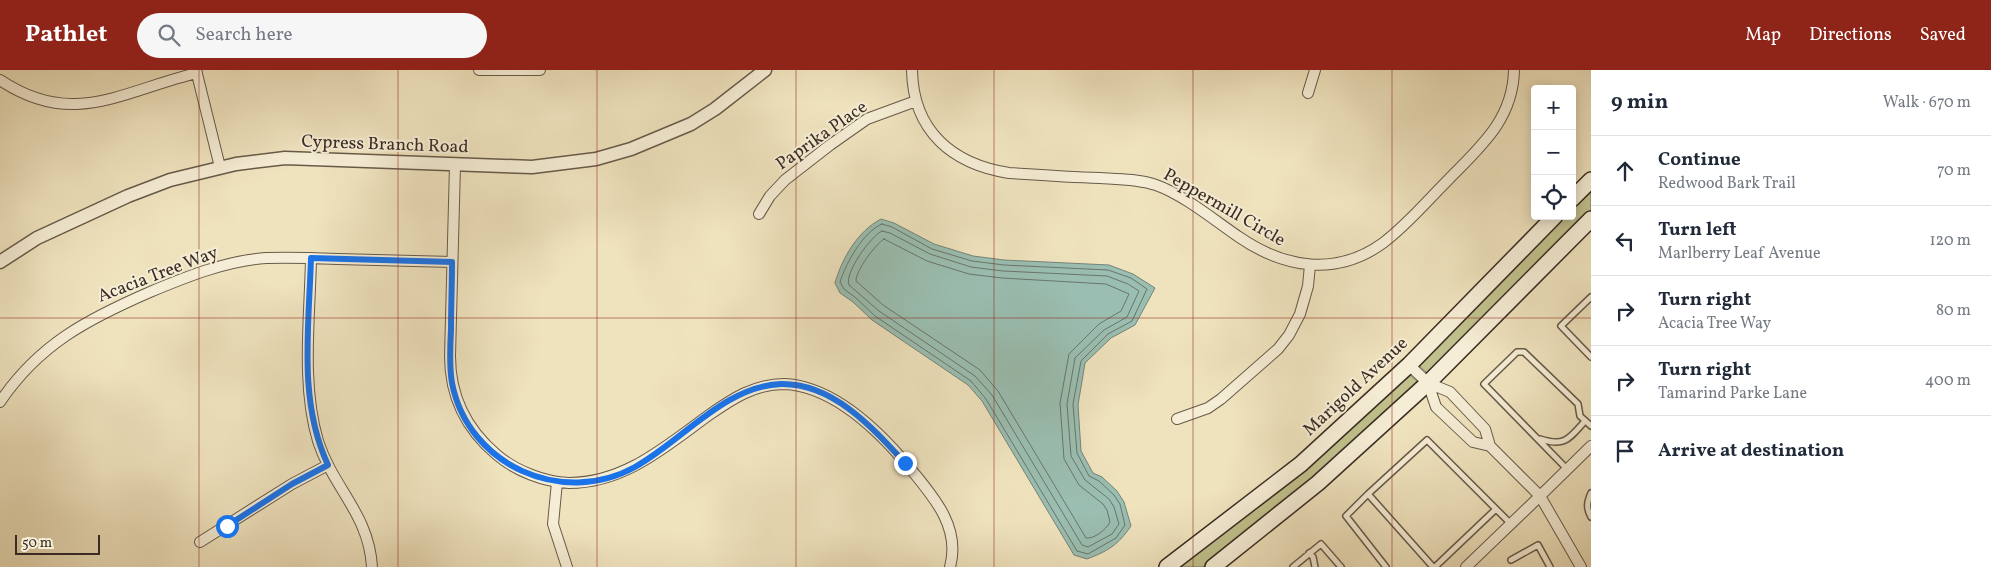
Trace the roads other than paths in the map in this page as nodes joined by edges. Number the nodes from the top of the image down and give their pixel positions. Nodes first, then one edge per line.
1 (479, 70) edge
2 (533, 70) edge
3 (540, 70) edge
4 (765, 70) edge
5 (912, 70) edge
6 (1315, 70) edge
7 (1514, 70) edge
8 (197, 72) edge
9 (0, 80) edge
10 (1308, 93) dead end
11 (916, 101) junction
12 (455, 165) junction
13 (220, 167) junction
14 (1591, 180) edge
15 (1576, 195) edge
16 (759, 214) dead end
17 (1591, 219) edge
18 (1552, 220) edge
19 (311, 258) junction
20 (0, 262) edge
21 (452, 262) junction
22 (1310, 265) junction
23 (1591, 297) edge
24 (1591, 357) edge
25 (1409, 365) junction
26 (1428, 383) junction
27 (0, 402) edge
28 (1177, 419) dead end
29 (1585, 421) junction
30 (1591, 426) edge
31 (1538, 438) junction
32 (1490, 446) junction
33 (1591, 446) edge
34 (328, 465) junction
35 (1568, 469) junction
36 (557, 482) junction
37 (1591, 493) edge
38 (1368, 494) junction
39 (1540, 496) junction
40 (1496, 509) junction
41 (1591, 517) edge
42 (1511, 524) junction
43 (200, 542) dead end
44 (1309, 553) junction
45 (1511, 560) dead end
46 (372, 567) edge
47 (567, 567) edge
48 (950, 567) edge
49 (1167, 567) edge
50 (1213, 567) edge
51 (1293, 567) edge
52 (1315, 567) edge
53 (1341, 567) edge
54 (1386, 567) edge
55 (1434, 567) edge
56 (1466, 567) edge
57 (1550, 567) edge
58 (1581, 567) edge

1 - 2 street
2 - 3 street
4 - 12 street, Cypress Branch Road
5 - 11 street, Peppermill Circle
6 - 10 street
7 - 22 street, Peppermill Circle
8 - 9 street
8 - 13 street
11 - 16 street, Paprika Place
11 - 22 street, Peppermill Circle
12 - 13 street, Cypress Branch Road
12 - 21 street
13 - 20 street, Cypress Branch Road
14 - 15 main road
17 - 26 main road
18 - 25 main road, Marigold Avenue
19 - 21 street, Acacia Tree Way
19 - 27 street, Acacia Tree Way
19 - 34 street
21 - 36 street
22 - 28 street
23 - 24 lane
25 - 26 street
25 - 49 main road, Marigold Avenue
26 - 32 street
26 - 32 street
26 - 50 main road
29 - 30 lane
29 - 31 lane
29 - 31 lane
31 - 35 lane
32 - 39 street
33 - 35 street
34 - 43 street
34 - 46 street
35 - 39 street
36 - 47 street
36 - 48 street
37 - 41 lane
38 - 40 lane
38 - 54 lane
38 - 55 lane
39 - 42 street
39 - 58 street
40 - 42 lane
40 - 55 lane
42 - 56 street
44 - 51 lane
44 - 52 lane
44 - 53 lane
45 - 57 lane

